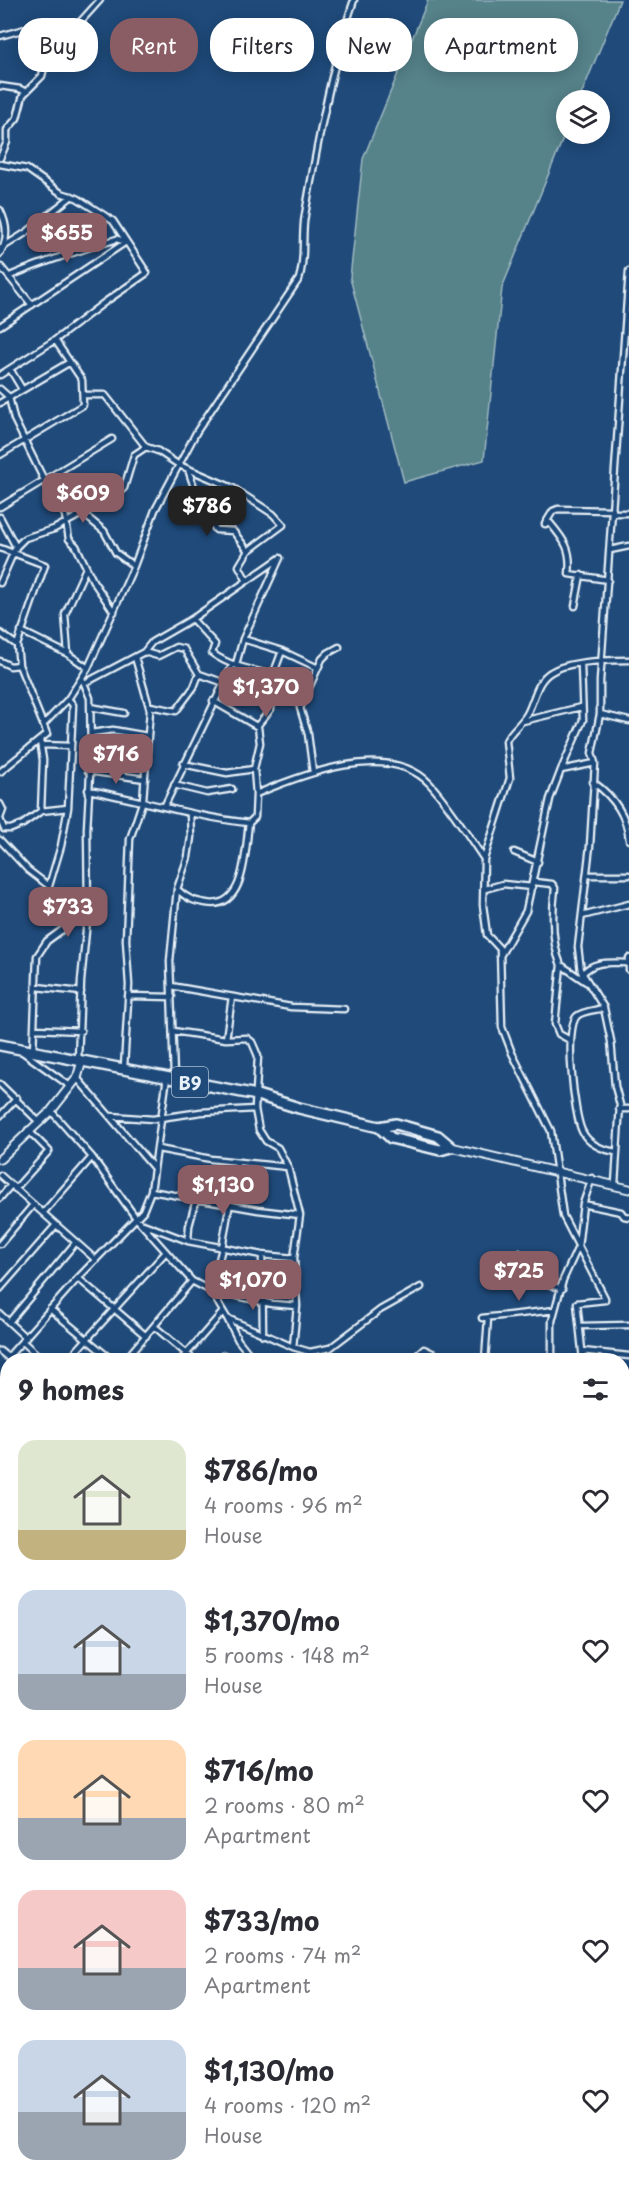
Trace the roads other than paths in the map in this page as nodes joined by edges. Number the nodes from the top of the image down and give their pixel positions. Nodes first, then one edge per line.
1 (100, 0) edge
2 (354, 0) edge
3 (84, 18) edge
4 (18, 32) edge
5 (0, 36) edge
6 (43, 72) edge
7 (0, 86) edge
8 (26, 92) junction
9 (0, 158) edge
10 (0, 164) edge
11 (72, 196) junction
12 (0, 210) edge
13 (126, 242) junction
14 (2, 248) edge
15 (0, 255) edge
16 (0, 267) edge
17 (629, 271) edge
18 (10, 276) junction
19 (32, 305) junction
20 (0, 326) edge
21 (55, 340) junction
22 (70, 362) junction
23 (10, 369) junction
24 (0, 375) edge
25 (0, 389) edge
26 (22, 389) junction
27 (84, 395) junction
28 (9, 397) junction
29 (0, 403) edge
30 (112, 439) dead end
31 (26, 441) junction
32 (146, 447) junction
33 (0, 455) edge
34 (179, 465) junction
35 (188, 469) junction
36 (44, 480) junction
37 (0, 507) edge
38 (81, 512) junction
39 (613, 512) junction
40 (629, 513) edge
41 (0, 517) edge
42 (65, 523) junction
43 (629, 546) edge
44 (16, 547) junction
45 (0, 548) edge
46 (610, 550) junction
47 (248, 551) junction
48 (12, 554) junction
49 (134, 566) junction
50 (86, 568) junction
51 (581, 575) junction
52 (608, 580) junction
53 (247, 581) junction
54 (0, 583) edge
55 (575, 606) dead end
56 (114, 612) junction
57 (192, 620) junction
58 (21, 631) junction
59 (0, 633) edge
60 (243, 639) junction
61 (17, 645) junction
62 (339, 647) dead end
63 (282, 651) junction
64 (144, 652) junction
65 (68, 654) junction
66 (135, 657) junction
67 (629, 660) edge
68 (0, 661) edge
69 (602, 661) junction
70 (236, 664) junction
71 (19, 665) junction
72 (581, 665) junction
73 (88, 668) junction
74 (318, 668) junction
75 (199, 674) junction
76 (273, 675) junction
77 (84, 680) junction
78 (222, 682) junction
79 (68, 699) junction
80 (213, 701) junction
81 (150, 706) junction
82 (90, 707) junction
83 (581, 707) junction
84 (124, 713) dead end
85 (600, 714) junction
86 (629, 721) edge
87 (522, 722) junction
88 (45, 723) junction
89 (257, 726) junction
90 (91, 733) junction
91 (147, 736) junction
92 (41, 743) junction
93 (70, 746) junction
94 (595, 763) junction
95 (183, 764) junction
96 (254, 769) junction
97 (561, 770) junction
98 (88, 771) junction
99 (0, 772) edge
100 (313, 772) junction
101 (145, 779) junction
102 (594, 782) junction
103 (174, 785) junction
104 (232, 789) dead end
105 (88, 790) junction
106 (256, 794) junction
107 (143, 800) junction
108 (0, 804) edge
109 (165, 806) junction
110 (68, 808) junction
111 (41, 811) junction
112 (190, 814) junction
113 (0, 819) edge
114 (249, 823) junction
115 (0, 840) edge
116 (629, 840) edge
117 (514, 852) dead end
118 (484, 858) junction
119 (538, 862) junction
120 (587, 875) junction
121 (629, 875) edge
122 (533, 884) junction
123 (177, 889) junction
124 (485, 889) junction
125 (629, 904) edge
126 (88, 911) junction
127 (582, 916) junction
128 (500, 956) junction
129 (628, 960) edge
130 (561, 965) junction
131 (629, 970) edge
132 (582, 974) junction
133 (588, 983) junction
134 (171, 986) junction
135 (37, 987) junction
136 (81, 992) junction
137 (128, 996) junction
138 (172, 997) junction
139 (232, 997) junction
140 (604, 1008) junction
141 (344, 1009) dead end
142 (36, 1029) junction
143 (81, 1031) junction
144 (174, 1031) junction
145 (226, 1039) junction
146 (570, 1041) junction
147 (0, 1044) edge
148 (16, 1048) junction
149 (33, 1052) junction
150 (80, 1060) junction
151 (124, 1067) junction
152 (170, 1076) junction
153 (77, 1078) junction
154 (0, 1084) edge
155 (70, 1086) junction
156 (257, 1095) junction
157 (17, 1098) junction
158 (255, 1109) junction
159 (619, 1109) junction
160 (629, 1109) edge
161 (51, 1111) junction
162 (0, 1116) edge
163 (111, 1116) junction
164 (162, 1117) junction
165 (38, 1121) junction
166 (379, 1127) junction
167 (28, 1130) junction
168 (451, 1147) junction
169 (158, 1149) junction
170 (616, 1152) junction
171 (92, 1157) junction
172 (0, 1159) edge
173 (237, 1162) junction
174 (153, 1167) junction
175 (288, 1167) junction
176 (556, 1173) junction
177 (0, 1175) edge
178 (592, 1178) junction
179 (615, 1184) junction
180 (13, 1187) junction
181 (629, 1189) edge
182 (151, 1191) junction
183 (0, 1198) edge
184 (196, 1200) junction
185 (583, 1204) junction
186 (33, 1205) junction
187 (230, 1206) junction
188 (42, 1213) junction
189 (300, 1215) junction
190 (629, 1217) edge
191 (136, 1218) junction
192 (141, 1223) junction
193 (56, 1225) junction
194 (188, 1241) junction
195 (76, 1242) junction
196 (0, 1244) edge
197 (578, 1247) junction
198 (222, 1248) junction
199 (166, 1252) junction
200 (519, 1253) dead end
201 (262, 1255) junction
202 (294, 1258) junction
203 (96, 1260) junction
204 (78, 1278) junction
205 (192, 1281) junction
206 (421, 1287) dead end
207 (0, 1288) edge
208 (562, 1289) junction
209 (212, 1290) junction
210 (261, 1301) junction
211 (297, 1306) junction
212 (115, 1307) junction
213 (50, 1309) junction
214 (555, 1310) junction
215 (222, 1313) junction
216 (0, 1314) edge
217 (227, 1318) junction
218 (482, 1318) dead end
219 (488, 1318) junction
220 (9, 1322) junction
221 (629, 1325) edge
222 (154, 1326) junction
223 (581, 1326) junction
224 (263, 1335) junction
225 (146, 1336) junction
226 (24, 1339) junction
227 (88, 1339) junction
228 (293, 1347) junction
229 (582, 1351) joint
230 (310, 1352) joint
231 (14, 1353) edge
232 (37, 1353) edge
233 (75, 1353) edge
234 (104, 1353) edge
235 (131, 1353) edge
236 (186, 1353) edge
237 (188, 1353) edge
238 (248, 1353) edge
239 (419, 1353) edge
240 (432, 1353) edge
241 (486, 1353) edge
242 (552, 1353) edge
243 (601, 1353) edge

1 - 3 street
2 - 34 street
4 - 5 street
6 - 8 street
7 - 8 street
8 - 9 street
10 - 11 street
11 - 13 street
11 - 14 street
12 - 14 street
13 - 18 street
13 - 19 street
13 - 21 street
14 - 15 street
16 - 18 street
17 - 39 street
18 - 19 street
19 - 20 street
21 - 22 street
21 - 23 street
22 - 26 street
22 - 27 street
23 - 24 street
23 - 26 street
25 - 28 street
26 - 28 street
27 - 31 street
27 - 32 street
28 - 29 street
28 - 31 street
30 - 36 street
31 - 33 street
31 - 36 street
32 - 34 street
32 - 38 street
34 - 35 street
34 - 49 street
35 - 47 street
35 - 47 street
36 - 37 street
36 - 42 street
38 - 42 street
38 - 49 street
39 - 40 street
39 - 46 street
39 - 51 street
41 - 44 street
42 - 44 street
42 - 50 street
43 - 46 street
44 - 48 street
45 - 48 street
46 - 52 street
47 - 53 street
48 - 54 street
48 - 58 street
49 - 56 street
50 - 56 street
50 - 65 street
51 - 52 street
51 - 55 street
52 - 69 street
53 - 57 street
53 - 60 street
56 - 73 street
57 - 64 street
57 - 70 street
58 - 61 street
58 - 65 street
59 - 61 street
60 - 63 street
60 - 70 street
61 - 71 street
62 - 74 street
63 - 74 street
63 - 76 street
64 - 66 street
64 - 75 street
65 - 73 street
66 - 77 street
66 - 81 street
67 - 69 street
68 - 71 street
69 - 72 street
69 - 85 street
70 - 76 street
70 - 78 street
71 - 88 street
72 - 83 street
72 - 87 street
73 - 77 street
74 - 100 street
75 - 78 street
75 - 81 street
76 - 89 street
77 - 79 street
77 - 82 street
78 - 80 street
79 - 88 street
79 - 93 street
80 - 89 street
80 - 95 street
81 - 91 street
82 - 84 street
82 - 90 street
83 - 87 street
83 - 97 street
85 - 86 street
85 - 94 street
87 - 118 street
88 - 92 street
89 - 96 street
90 - 91 street
90 - 98 street
91 - 101 street
92 - 93 street
92 - 99 street
92 - 111 street
93 - 110 street
94 - 97 street
94 - 102 street
95 - 96 street
95 - 103 street
96 - 106 street
97 - 119 street
98 - 101 street
98 - 105 street
100 - 106 street
100 - 118 street
101 - 107 street
102 - 116 street
102 - 120 street
103 - 104 street
103 - 109 street
105 - 107 street
105 - 126 street
106 - 114 street
107 - 109 street
107 - 137 street
108 - 113 street
109 - 112 street
110 - 111 street
110 - 115 street
111 - 113 street
112 - 114 street
112 - 123 street
114 - 123 street
117 - 119 street
118 - 124 street
119 - 122 street
120 - 121 street
120 - 127 street
122 - 124 street
122 - 128 street
122 - 130 street
123 - 134 street
124 - 128 street
125 - 127 street
126 - 135 street
126 - 136 street
127 - 132 street
128 - 176 street
129 - 131 street
129 - 132 street
130 - 133 street
130 - 146 street
132 - 133 street
133 - 140 street
134 - 138 street
134 - 139 street
135 - 136 street
135 - 142 street
136 - 143 street
137 - 138 street
137 - 151 street
138 - 144 street
139 - 141 street
139 - 145 street
140 - 146 street
140 - 159 street
142 - 143 street
142 - 149 street
143 - 150 street
144 - 145 street
144 - 152 street
145 - 156 street
146 - 170 street
147 - 148 highway, B9
148 - 149 highway, B9
148 - 155 street
149 - 150 highway, B9
150 - 151 highway, B9
150 - 153 main road
151 - 152 highway, B9
152 - 156 highway, B9
152 - 164 street
153 - 155 main road
153 - 163 street
154 - 157 street
155 - 161 main road
156 - 158 street
156 - 166 highway, B9
157 - 162 street
157 - 165 street
158 - 164 street
158 - 175 street
159 - 160 street
159 - 170 street
161 - 165 main road
161 - 171 street
163 - 164 street
163 - 174 street
164 - 169 street
165 - 167 main road
166 - 168 highway, B9
166 - 168 highway, B9
167 - 172 main road
167 - 180 street
168 - 176 main road
169 - 173 street
169 - 174 street
170 - 179 street
171 - 188 street
171 - 191 street
173 - 175 street
173 - 187 street
174 - 182 street
175 - 189 street
176 - 178 main road
176 - 197 street
177 - 180 street
178 - 179 main road
178 - 185 street
179 - 181 main road
180 - 183 street
180 - 186 street
182 - 184 street
182 - 191 street
184 - 187 street
184 - 194 street
185 - 190 street
185 - 197 street
186 - 188 street
186 - 196 street
187 - 189 street
187 - 198 street
188 - 193 street
189 - 202 street
191 - 192 street
191 - 203 street
192 - 194 street
192 - 199 street
193 - 195 street
193 - 207 street
194 - 198 street
195 - 203 street
195 - 220 street
197 - 208 street
197 - 223 street
198 - 201 street
198 - 209 street
199 - 205 street
199 - 212 street
200 - 208 street
201 - 202 street
201 - 210 street
202 - 211 street
203 - 204 street
204 - 212 street
204 - 213 street
205 - 209 street
205 - 222 street
206 - 230 street
208 - 214 street
209 - 210 street
209 - 215 street
210 - 211 street
210 - 224 street
211 - 228 street
212 - 225 street
212 - 227 street
213 - 226 street
213 - 227 street
214 - 219 street
214 - 242 street
215 - 217 street
215 - 237 street
216 - 220 street
217 - 224 street
217 - 238 street
218 - 219 street
219 - 241 street
220 - 226 street
221 - 223 street
222 - 225 street
222 - 236 street
223 - 229 street
224 - 228 street
225 - 235 street
226 - 231 street
226 - 232 street
227 - 233 street
227 - 234 street
228 - 230 street
229 - 243 street
239 - 240 street

